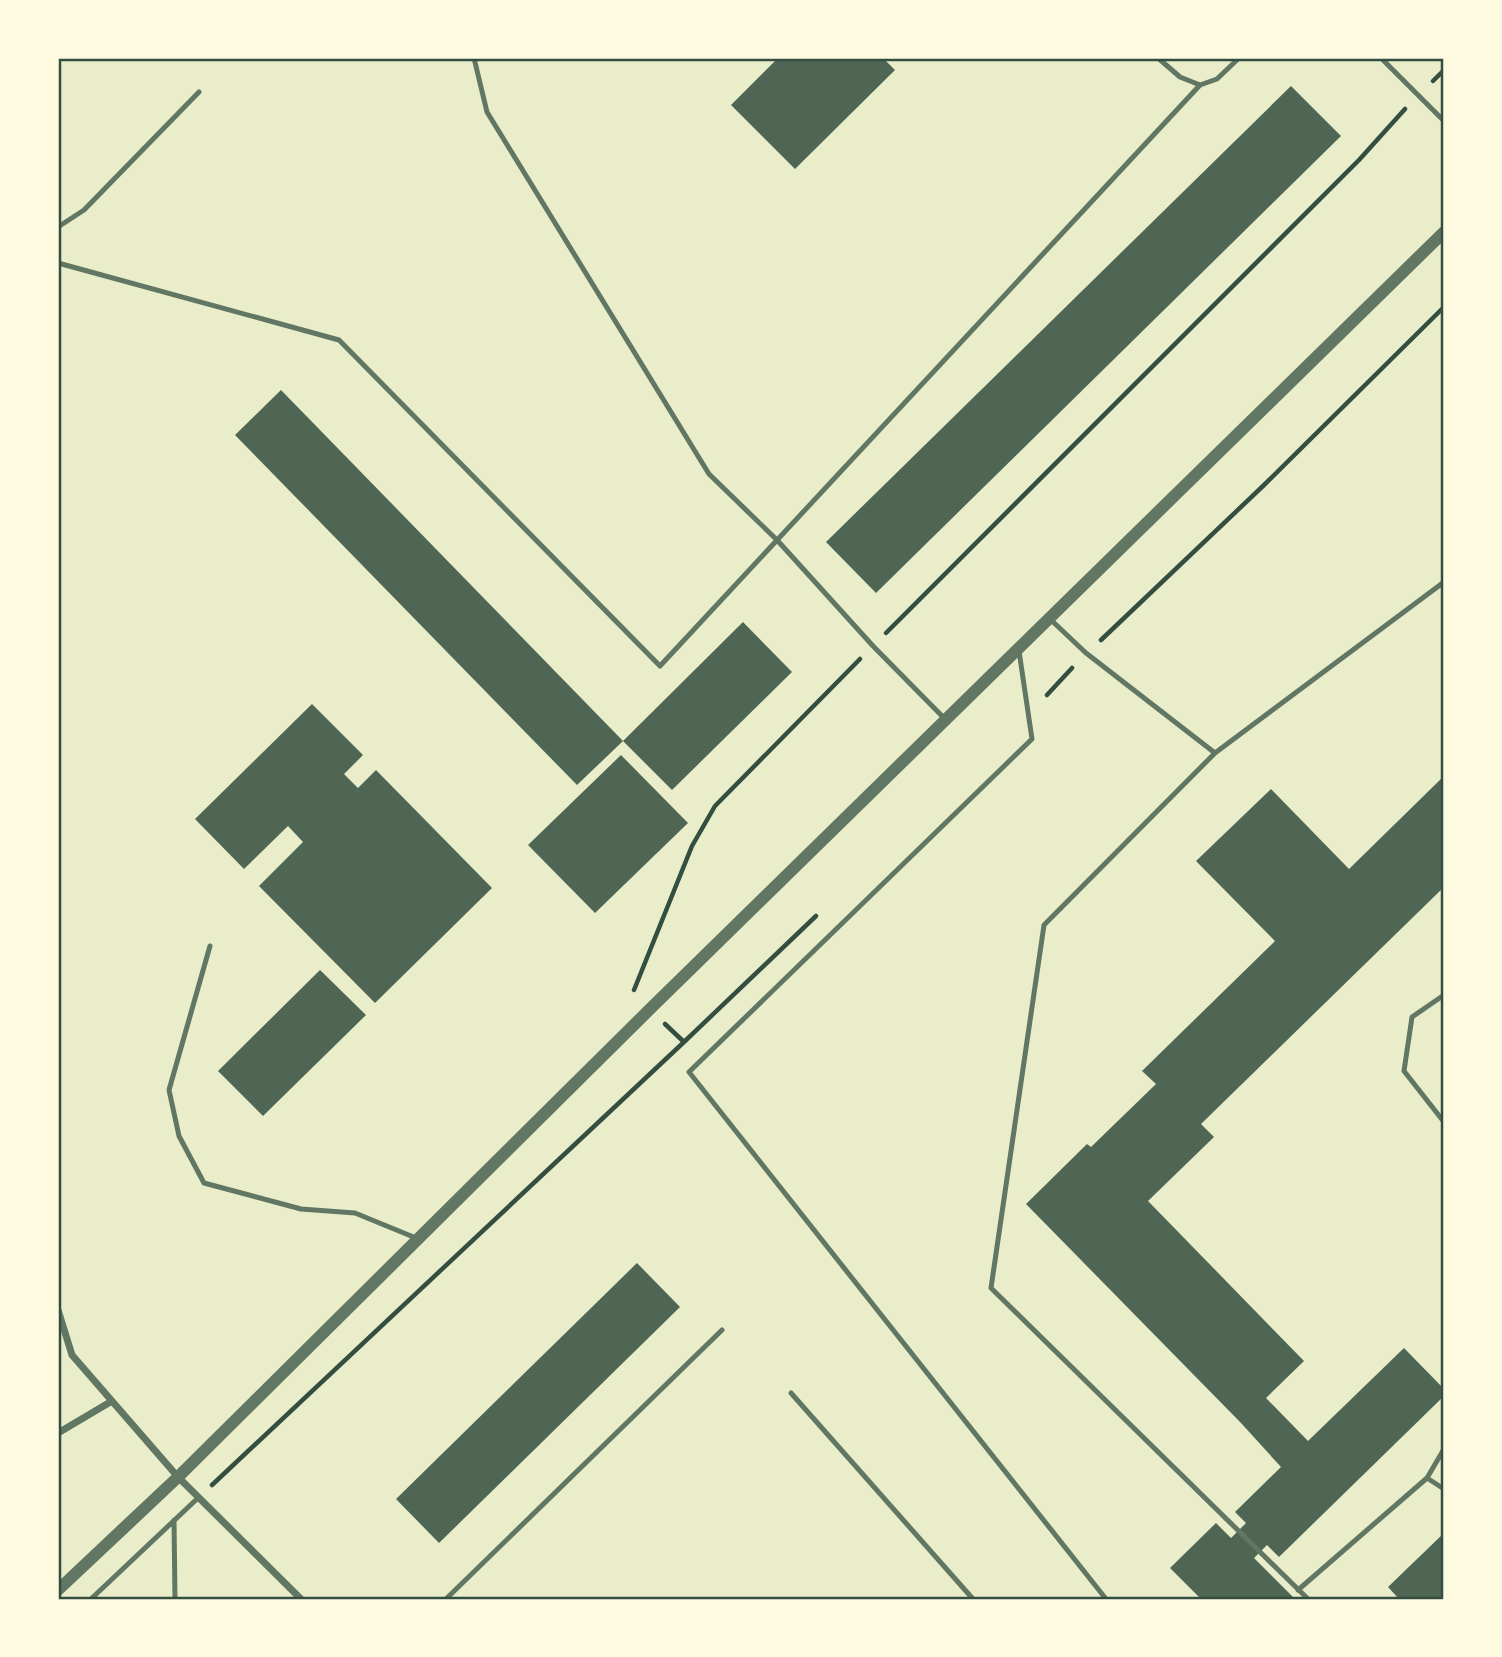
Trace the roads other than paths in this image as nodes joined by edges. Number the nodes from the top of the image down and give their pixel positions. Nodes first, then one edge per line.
1 (474, 58) edge
2 (1158, 58) edge
3 (1239, 58) edge
4 (1381, 58) edge
5 (1200, 85) junction
6 (199, 92) dead end
7 (1444, 121) edge
8 (58, 227) edge
9 (1444, 232) edge
10 (58, 263) edge
11 (777, 540) junction
12 (1444, 582) edge
13 (1050, 619) junction
14 (1019, 650) junction
15 (947, 721) junction
16 (1216, 753) junction
17 (210, 946) dead end
18 (1444, 995) edge
19 (1444, 1122) edge
20 (419, 1239) junction
21 (58, 1310) edge
22 (722, 1330) dead end
23 (791, 1393) dead end
24 (112, 1401) junction
25 (58, 1433) edge
26 (1444, 1450) edge
27 (178, 1477) junction
28 (1427, 1478) junction
29 (1444, 1489) edge
30 (199, 1497) junction
31 (174, 1520) junction
32 (58, 1590) edge
33 (1298, 1590) junction
34 (91, 1599) edge
35 (175, 1599) edge
36 (301, 1599) edge
37 (446, 1599) edge
38 (973, 1599) edge
39 (1106, 1599) edge
40 (1308, 1599) edge

1 - 11 lane
2 - 5 lane
3 - 5 lane
4 - 7 lane
5 - 11 lane
6 - 8 lane
9 - 13 street
10 - 11 lane
11 - 15 lane
12 - 16 lane
13 - 14 street
13 - 16 lane
14 - 15 street
14 - 39 lane
15 - 20 street
16 - 33 lane
17 - 20 lane
18 - 19 lane
20 - 27 street
21 - 24 street
22 - 37 lane
23 - 38 lane
24 - 25 street
24 - 27 street
26 - 28 lane
27 - 30 street
27 - 32 street
28 - 29 lane
28 - 33 lane
30 - 31 lane
30 - 36 street
31 - 34 lane
31 - 35 lane
33 - 40 lane

